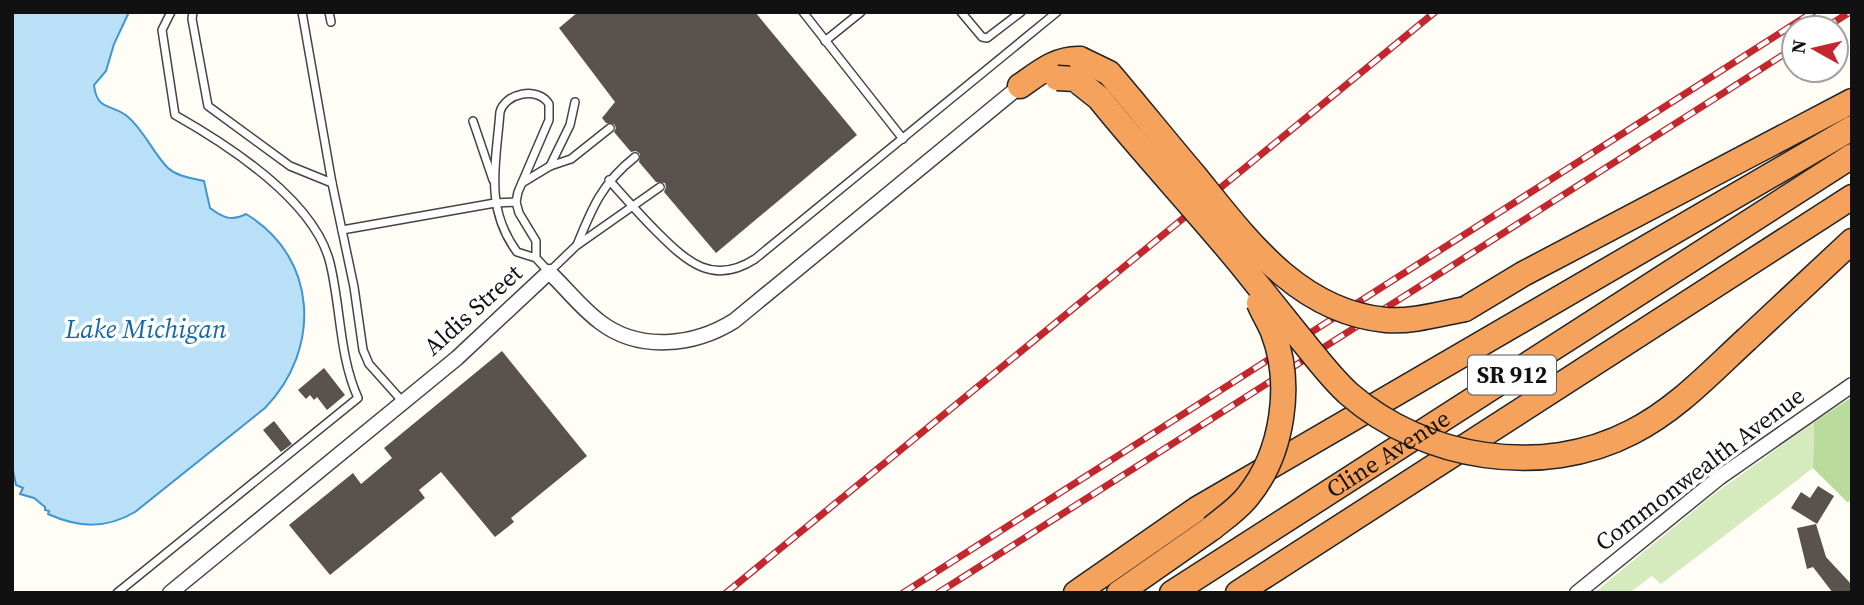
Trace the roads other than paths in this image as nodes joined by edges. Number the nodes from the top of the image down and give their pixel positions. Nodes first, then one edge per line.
1 (171, 12) edge
2 (193, 12) edge
3 (302, 12) edge
4 (329, 12) edge
5 (803, 12) edge
6 (861, 12) edge
7 (961, 12) edge
8 (1021, 12) edge
9 (1057, 12) edge
10 (331, 22) dead end
11 (825, 41) junction
12 (1020, 86) junction
13 (1852, 101) edge
14 (575, 102) dead end
15 (473, 121) dead end
16 (610, 128) dead end
17 (1852, 128) edge
18 (902, 139) junction
19 (1852, 156) edge
20 (635, 157) dead end
21 (550, 166) junction
22 (609, 180) junction
23 (332, 183) junction
24 (522, 183) junction
25 (494, 184) junction
26 (660, 187) dead end
27 (1852, 197) edge
28 (516, 202) junction
29 (495, 203) junction
30 (633, 208) junction
31 (342, 230) junction
32 (1852, 241) edge
33 (576, 246) junction
34 (536, 258) junction
35 (1239, 261) junction
36 (549, 272) junction
37 (1852, 385) edge
38 (403, 403) junction
39 (117, 593) edge
40 (170, 593) edge
41 (1076, 593) edge
42 (1119, 593) edge
43 (1172, 593) edge
44 (1238, 593) edge
45 (1577, 593) edge

1 - 39 lane
2 - 23 lane
3 - 23 lane
4 - 10 lane
5 - 11 lane
6 - 11 lane
7 - 8 lane
9 - 18 lane
11 - 18 lane
12 - 13 highway, bridge
12 - 35 highway, bridge
12 - 36 street, Aldis Street
14 - 21 lane
15 - 25 lane
16 - 21 lane
17 - 41 highway
18 - 30 lane
19 - 43 highway, Cline Avenue / SR 912
20 - 22 lane
21 - 24 lane
22 - 30 lane
22 - 33 lane
23 - 31 lane
24 - 25 lane
24 - 28 lane
25 - 29 lane
26 - 30 lane
27 - 44 highway, Cline Avenue / SR 912
28 - 29 lane
28 - 34 lane
29 - 31 lane
29 - 34 lane
30 - 33 lane
31 - 38 lane
32 - 35 highway, bridge
33 - 36 lane
34 - 36 lane
35 - 42 highway, bridge
36 - 38 street, Aldis Street
37 - 45 street, Commonwealth Avenue
38 - 40 street, Aldis Street

